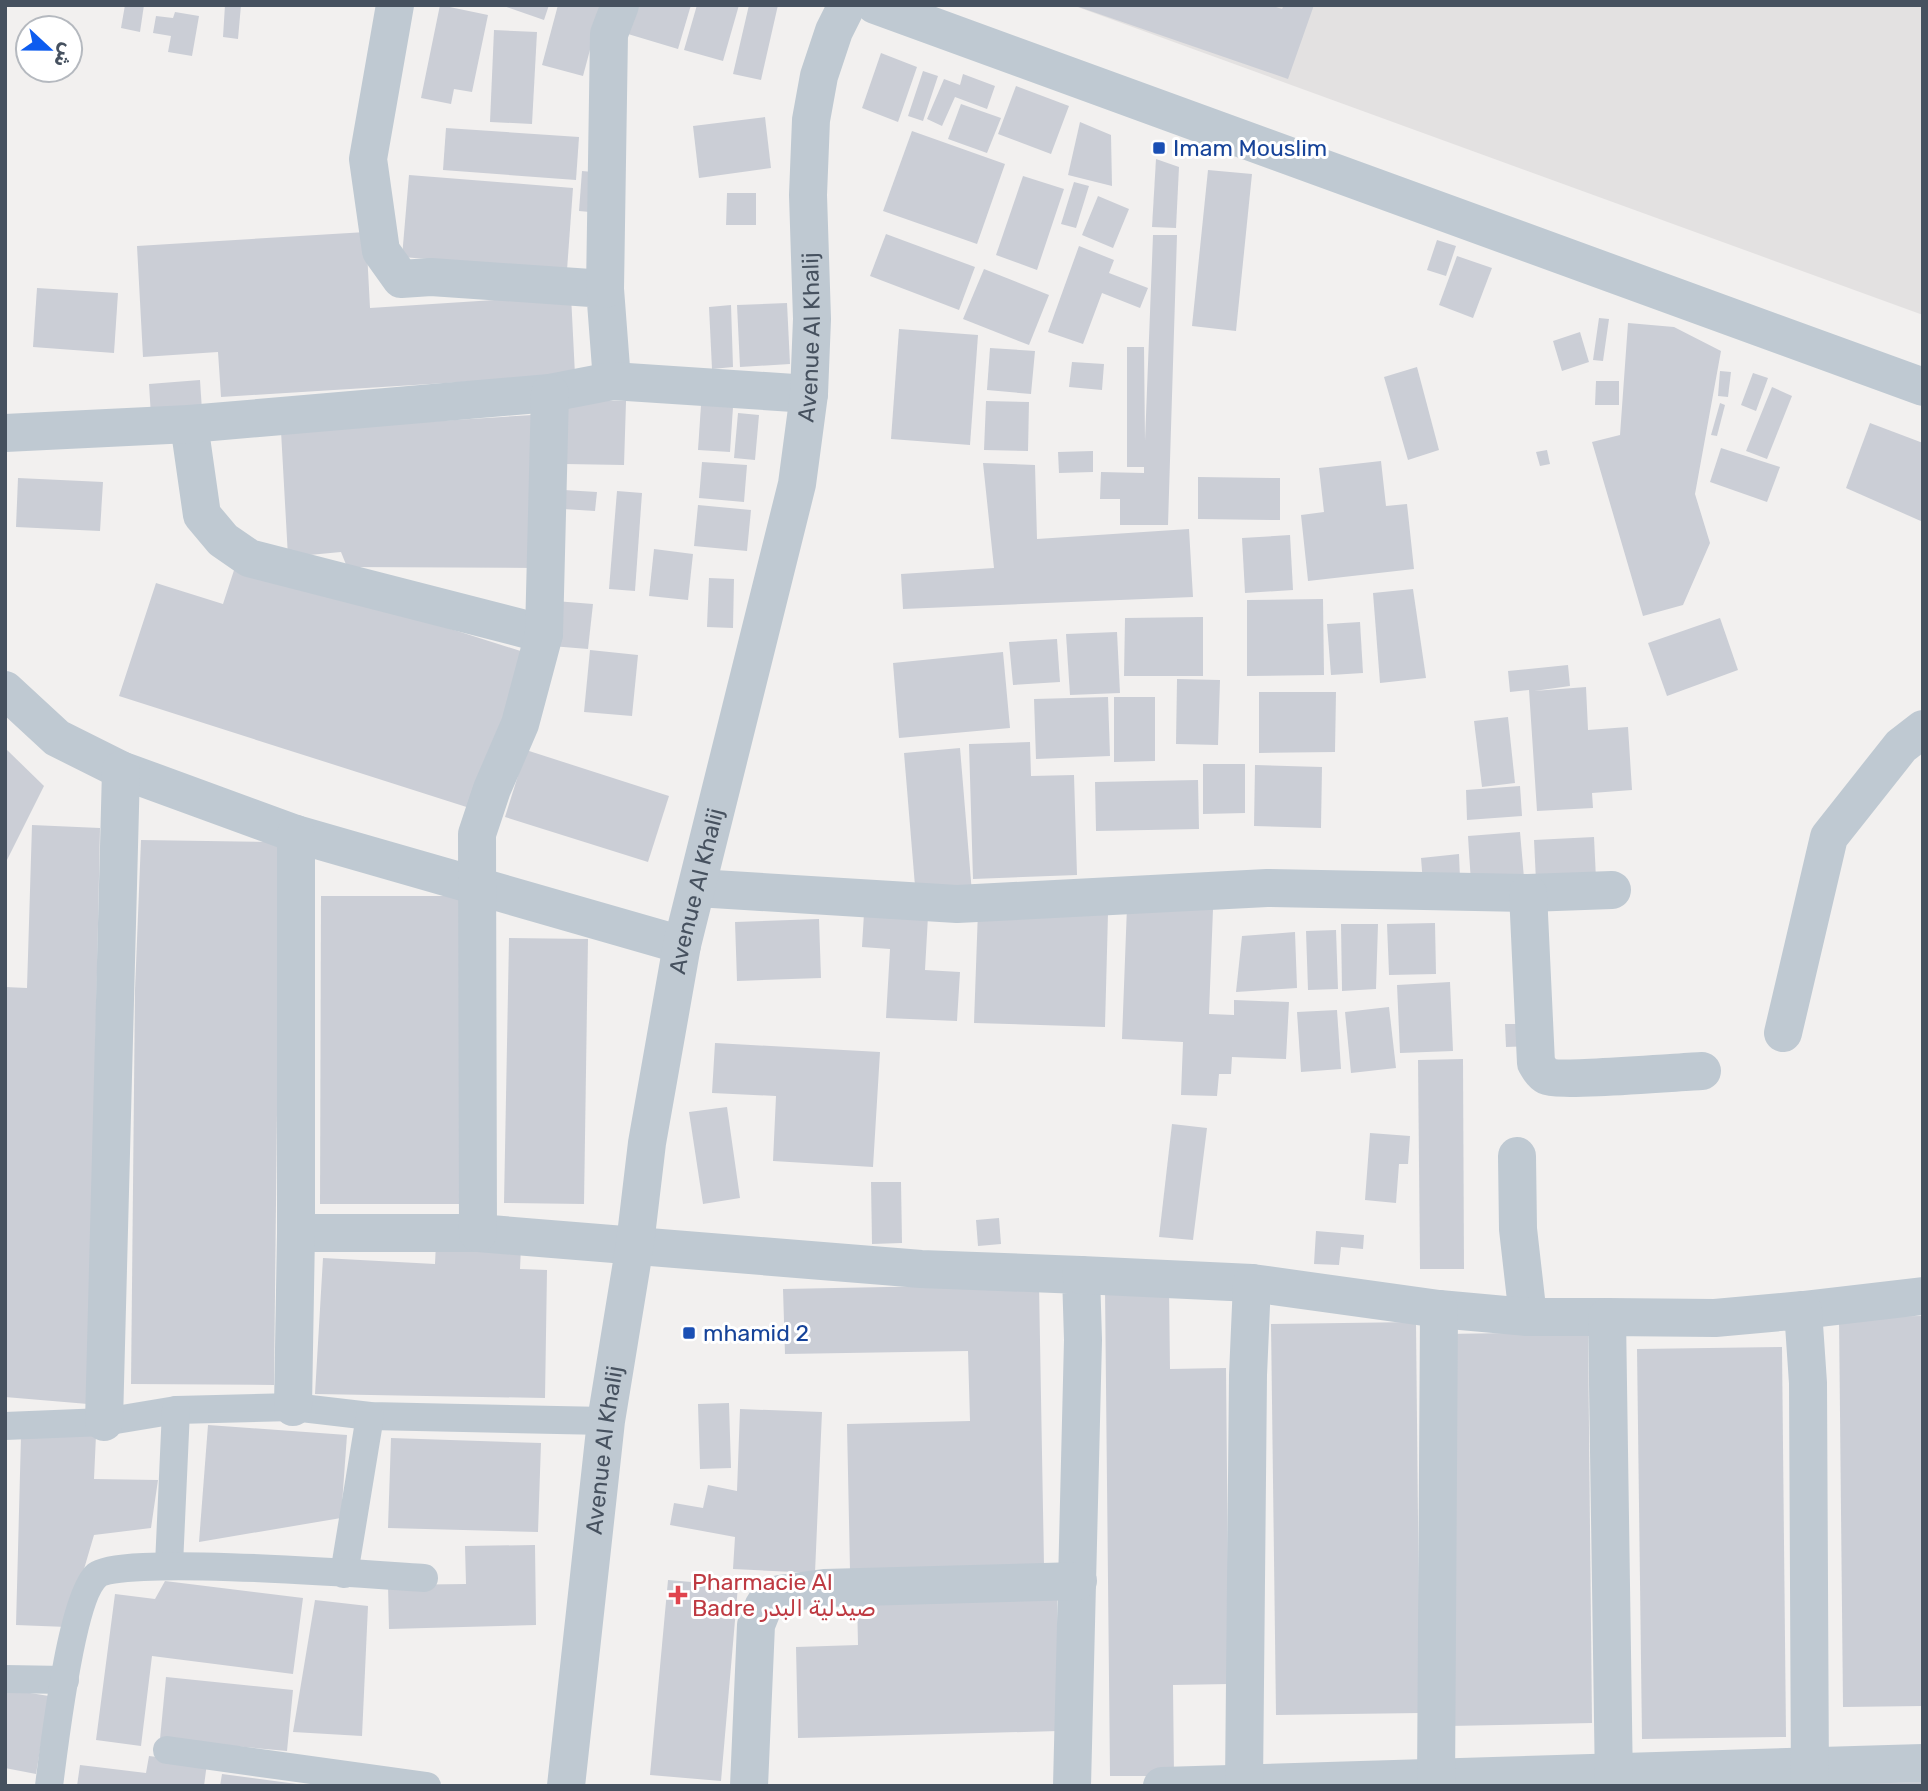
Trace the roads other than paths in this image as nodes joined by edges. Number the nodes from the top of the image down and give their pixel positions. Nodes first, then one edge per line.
1 (620, 5) edge
2 (847, 5) edge
3 (875, 5) edge
4 (385, 8) edge
5 (925, 14) edge
6 (605, 289) junction
7 (612, 381) junction
8 (1923, 387) edge
9 (550, 393) junction
10 (809, 394) junction
11 (189, 424) junction
12 (5, 433) edge
13 (544, 634) junction
14 (5, 690) edge
15 (1923, 729) edge
16 (121, 769) junction
17 (296, 834) junction
18 (697, 888) junction
19 (477, 889) junction
20 (1612, 890) dead end
21 (1528, 893) junction
22 (682, 945) junction
23 (1783, 1033) dead end
24 (1702, 1071) dead end
25 (1517, 1156) dead end
26 (296, 1233) junction
27 (478, 1233) junction
28 (635, 1244) junction
29 (1081, 1275) junction
30 (1252, 1283) junction
31 (1923, 1296) edge
32 (1439, 1309) junction
33 (1803, 1310) junction
34 (1528, 1317) junction
35 (1607, 1317) junction
36 (293, 1407) junction
37 (176, 1410) junction
38 (370, 1416) junction
39 (606, 1421) junction
40 (104, 1422) junction
41 (5, 1426) edge
42 (169, 1566) junction
43 (344, 1574) junction
44 (424, 1578) dead end
45 (1077, 1581) junction
46 (5, 1679) edge
47 (65, 1680) junction
48 (167, 1749) dead end
49 (1923, 1763) edge
50 (1810, 1777) edge
51 (1614, 1779) edge
52 (1436, 1783) edge
53 (1244, 1785) edge
54 (49, 1786) edge
55 (426, 1786) edge
56 (566, 1786) edge
57 (749, 1786) edge
58 (1072, 1786) edge
59 (1162, 1786) edge

1 - 6 street
2 - 10 street, Avenue Al Khalij
3 - 5 street
4 - 6 street
5 - 8 street
6 - 7 street
7 - 9 street
7 - 10 street
9 - 11 street
9 - 13 street
10 - 18 street, Avenue Al Khalij
11 - 12 street
11 - 13 street
13 - 19 street
14 - 16 street
15 - 23 street
16 - 17 street
16 - 40 street
17 - 19 street
17 - 26 street
18 - 21 street
18 - 22 street, Avenue Al Khalij
19 - 22 street
19 - 27 street
20 - 21 street
21 - 24 street
22 - 28 street, Avenue Al Khalij
25 - 34 street
26 - 27 street
26 - 36 street
27 - 28 street
28 - 29 street
28 - 39 street, Avenue Al Khalij
29 - 30 street
29 - 45 street
30 - 32 street
30 - 53 street
31 - 33 street
32 - 34 street
32 - 52 street
33 - 35 street
33 - 50 street
34 - 35 street
35 - 51 street
36 - 37 lane
36 - 38 lane
37 - 40 lane
37 - 42 lane
38 - 39 lane
38 - 43 lane
39 - 56 street, Avenue Al Khalij
40 - 41 lane
42 - 43 lane
42 - 47 lane
43 - 44 lane
45 - 57 street
45 - 58 street
46 - 47 lane
47 - 54 lane
48 - 55 lane
49 - 50 street
50 - 51 street
51 - 52 street
52 - 53 street
53 - 59 street

